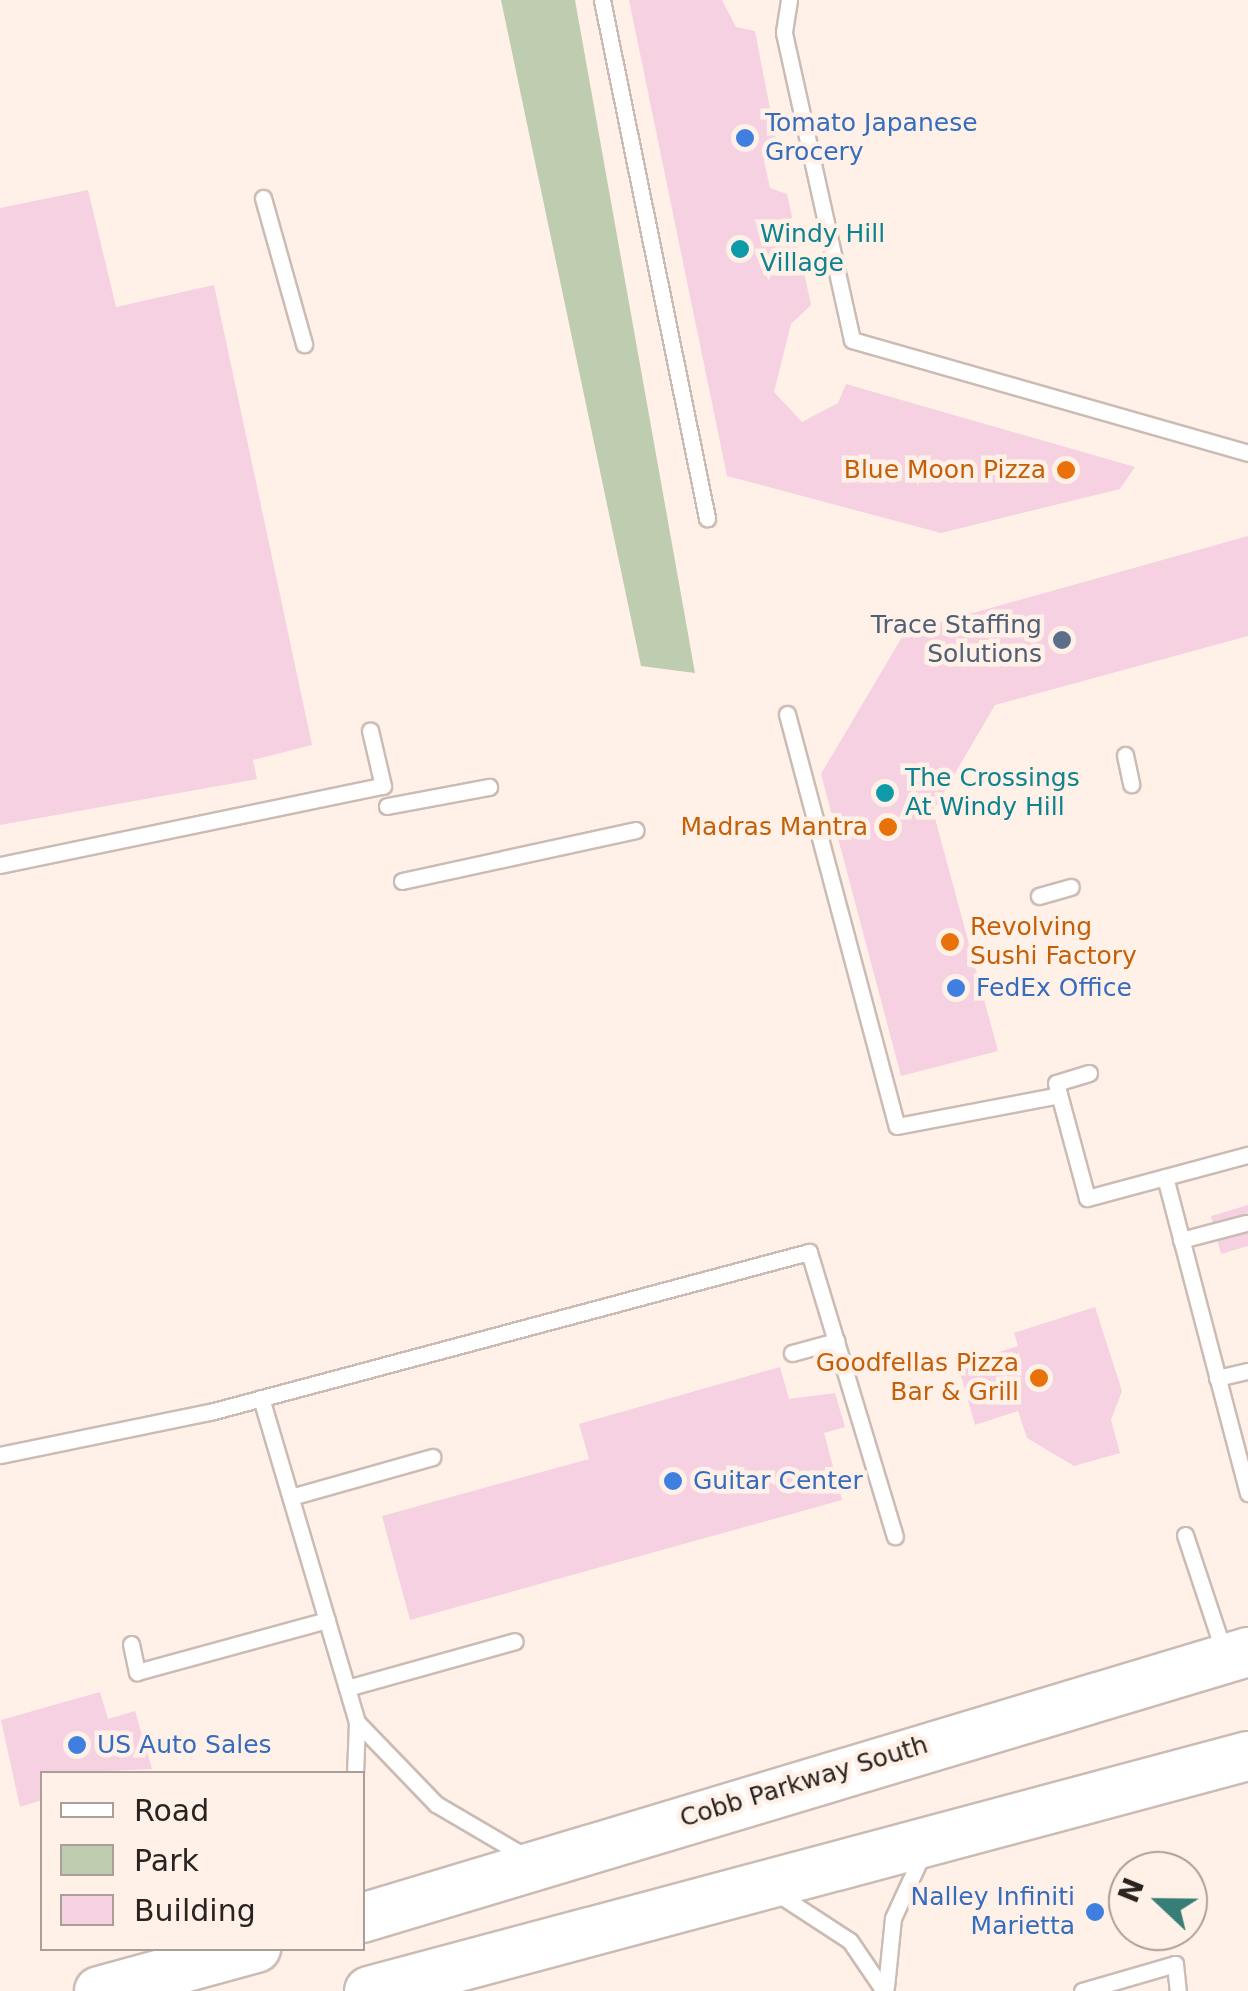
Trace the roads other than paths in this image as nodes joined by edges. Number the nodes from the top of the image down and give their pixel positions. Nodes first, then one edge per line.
1 (602, 0) edge
2 (789, 0) edge
3 (263, 198) dead end
4 (304, 344) dead end
5 (1248, 452) edge
6 (706, 518) dead end
7 (787, 714) dead end
8 (370, 730) dead end
9 (1124, 754) dead end
10 (1131, 784) dead end
11 (490, 787) dead end
12 (387, 806) dead end
13 (636, 830) dead end
14 (0, 865) edge
15 (402, 881) dead end
16 (1071, 887) dead end
17 (1039, 896) dead end
18 (1089, 1074) dead end
19 (1059, 1095) junction
20 (1248, 1155) edge
21 (1165, 1177) junction
22 (1246, 1223) edge
23 (1182, 1240) junction
24 (836, 1340) junction
25 (792, 1353) dead end
26 (1248, 1371) edge
27 (1217, 1378) junction
28 (261, 1398) junction
29 (0, 1455) edge
30 (432, 1456) dead end
31 (1248, 1492) edge
32 (291, 1497) junction
33 (1185, 1535) dead end
34 (895, 1536) dead end
35 (327, 1620) junction
36 (515, 1641) dead end
37 (131, 1644) dead end
38 (1237, 1656) edge
39 (347, 1688) junction
40 (357, 1722) junction
41 (1248, 1756) edge
42 (355, 1771) edge
43 (928, 1845) junction
44 (540, 1864) junction
45 (769, 1891) junction
46 (365, 1917) edge
47 (245, 1951) edge
48 (99, 1991) edge
49 (369, 1991) edge
50 (885, 1991) edge
51 (1082, 1991) edge
52 (1178, 1991) edge

1 - 6 lane
2 - 5 lane
3 - 4 lane
7 - 19 lane
8 - 14 lane
9 - 10 lane
11 - 12 lane
13 - 15 lane
16 - 17 lane
18 - 19 lane
19 - 21 lane
20 - 21 lane
21 - 23 lane
22 - 23 lane
23 - 27 lane
24 - 25 lane
24 - 28 lane
24 - 34 lane
26 - 27 lane
27 - 31 lane
28 - 29 lane
28 - 32 lane
30 - 32 lane
32 - 35 lane
33 - 38 lane
35 - 37 lane
35 - 39 lane
36 - 39 lane
38 - 44 main road, Cobb Parkway South
39 - 40 lane
40 - 42 lane
40 - 44 lane
41 - 43 main road
43 - 45 main road
43 - 50 lane
44 - 46 main road, Cobb Parkway South
45 - 49 main road
45 - 50 lane
47 - 48 main road
51 - 52 lane

